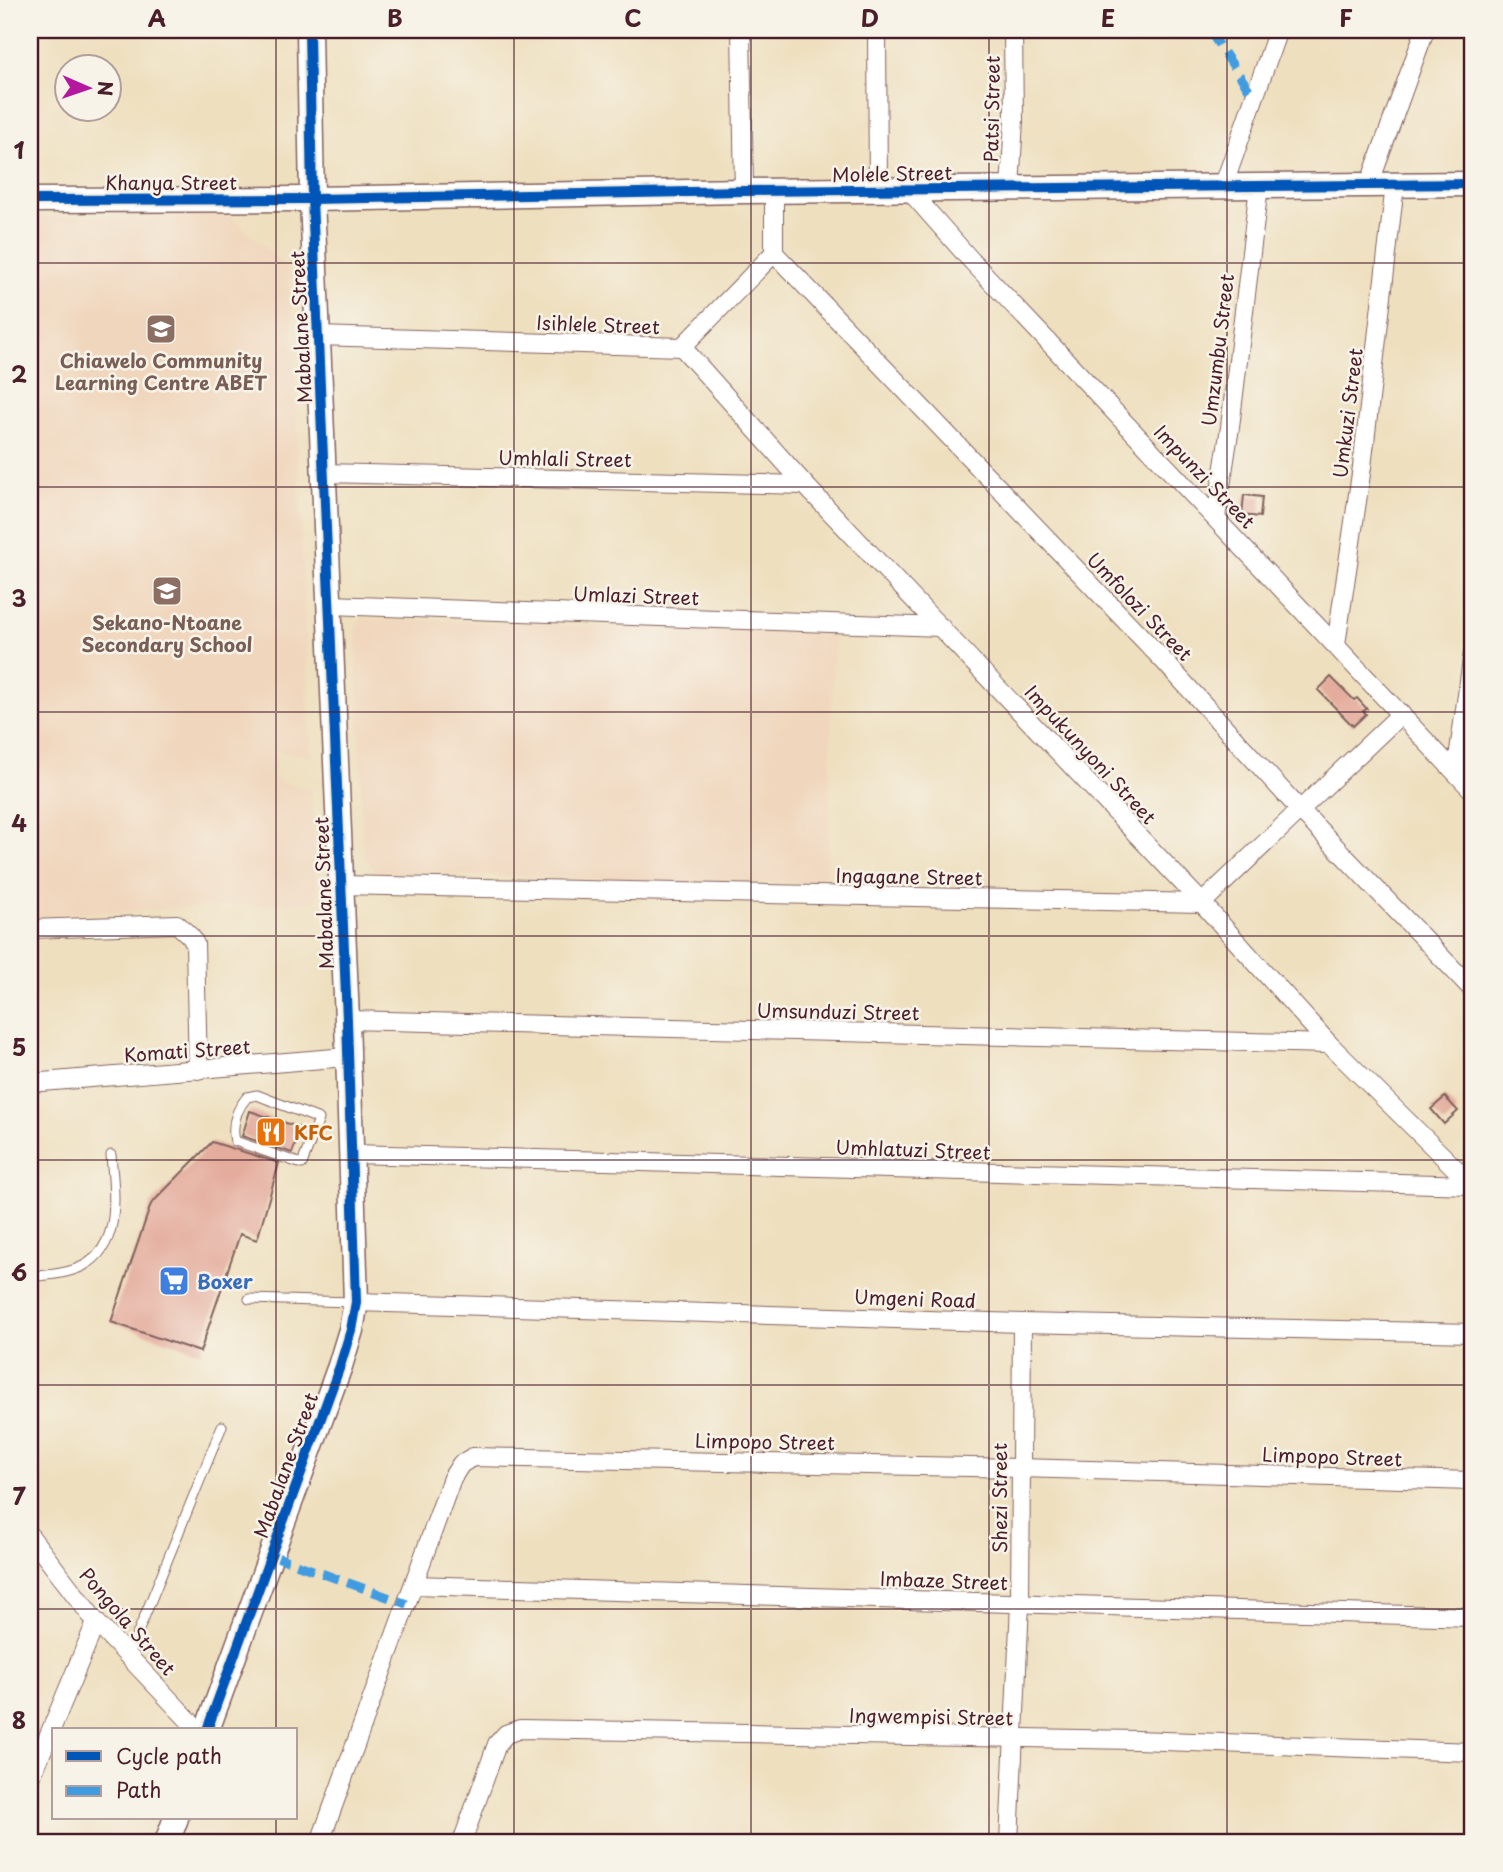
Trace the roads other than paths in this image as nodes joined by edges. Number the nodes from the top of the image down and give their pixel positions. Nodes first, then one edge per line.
1 (309, 30) edge
2 (741, 30) edge
3 (877, 30) edge
4 (1013, 30) edge
5 (1278, 30) edge
6 (1425, 30) edge
7 (1473, 184) edge
8 (1369, 185) junction
9 (1395, 185) junction
10 (1259, 186) junction
11 (1223, 187) junction
12 (908, 189) junction
13 (1010, 189) junction
14 (744, 191) junction
15 (774, 191) junction
16 (878, 191) junction
17 (312, 199) junction
18 (30, 200) edge
19 (774, 253) junction
20 (317, 336) junction
21 (681, 347) junction
22 (324, 473) junction
23 (805, 485) junction
24 (1216, 518) junction
25 (330, 605) junction
26 (941, 627) junction
27 (1336, 645) junction
28 (1473, 653) edge
29 (1401, 714) junction
30 (1456, 772) junction
31 (1473, 791) edge
32 (1300, 810) junction
33 (340, 885) junction
34 (1202, 903) junction
35 (30, 929) edge
36 (1473, 990) edge
37 (347, 1020) junction
38 (1329, 1044) junction
39 (347, 1057) junction
40 (198, 1070) junction
41 (30, 1083) edge
42 (352, 1154) junction
43 (111, 1155) dead end
44 (302, 1164) joint
45 (1473, 1186) edge
46 (30, 1277) edge
47 (249, 1299) dead end
48 (356, 1302) junction
49 (1022, 1323) junction
50 (1473, 1333) edge
51 (222, 1426) dead end
52 (1020, 1468) junction
53 (1473, 1481) edge
54 (30, 1536) edge
55 (414, 1586) junction
56 (1020, 1604) junction
57 (1473, 1616) edge
58 (96, 1622) junction
59 (128, 1657) junction
60 (196, 1728) edge
61 (208, 1728) edge
62 (1012, 1738) junction
63 (1473, 1752) edge
64 (30, 1780) edge
65 (175, 1820) edge
66 (167, 1842) edge
67 (320, 1842) edge
68 (462, 1842) edge
69 (1009, 1842) edge

1 - 17 street, Mabalane Street
2 - 14 street
3 - 16 street
4 - 13 street, Patsi Street
5 - 11 street
6 - 8 street
7 - 9 street, Molele Street
8 - 9 street, Molele Street
8 - 10 street, Molele Street
9 - 27 street, Umkuzi Street
10 - 11 street, Molele Street
10 - 24 street, Umzumbu Street
11 - 13 street, Molele Street
12 - 13 street, Molele Street
12 - 16 street, Molele Street
12 - 24 street, Impunzi Street
14 - 15 street, Molele Street
14 - 17 street, Molele Street
15 - 16 street, Molele Street
15 - 19 street
17 - 18 street, Khanya Street
17 - 20 street, Mabalane Street
19 - 21 street, Isihlele Street
19 - 32 street, Umfolozi Street
20 - 21 street, Isihlele Street
20 - 22 street, Mabalane Street
21 - 23 street, Impukunyoni Street
22 - 23 street, Umhlali Street
22 - 25 street, Mabalane Street
23 - 26 street, Impukunyoni Street
24 - 27 street, Impunzi Street
25 - 26 street, Umlazi Street
25 - 33 street, Mabalane Street
26 - 34 street, Impukunyoni Street
27 - 29 street, Impunzi Street
28 - 30 street
29 - 30 street, Impunzi Street
29 - 32 street
30 - 31 street, Impunzi Street
32 - 34 street
32 - 36 street, Umfolozi Street
33 - 34 street, Ingagane Street
33 - 37 street, Mabalane Street
34 - 38 street, Impukunyoni Street
35 - 40 street
37 - 38 street, Umsunduzi Street
37 - 39 street, Mabalane Street
38 - 45 street, Impukunyoni Street
39 - 40 street, Komati Street
39 - 42 street, Mabalane Street
40 - 41 street, Komati Street
42 - 45 street, Umhlatuzi Street
42 - 48 street, Mabalane Street
43 - 46 lane
44 - 44 lane
47 - 48 lane
48 - 49 street, Umgeni Road
48 - 61 street, Mabalane Street
49 - 50 street, Umgeni Road
49 - 52 street, Shezi Street
51 - 59 lane
52 - 53 street, Limpopo Street
52 - 55 street, Limpopo Street
52 - 56 street, Shezi Street
54 - 58 street, Pongola Street
55 - 56 street, Imbaze Street
55 - 67 street, Limpopo Street
56 - 57 street, Imbaze Street
56 - 62 street, Shezi Street
58 - 59 street, Pongola Street
58 - 64 street
59 - 60 street, Pongola Street
62 - 63 street, Ingwempisi Street
62 - 68 street, Ingwempisi Street
62 - 69 street, Shezi Street
65 - 66 street

